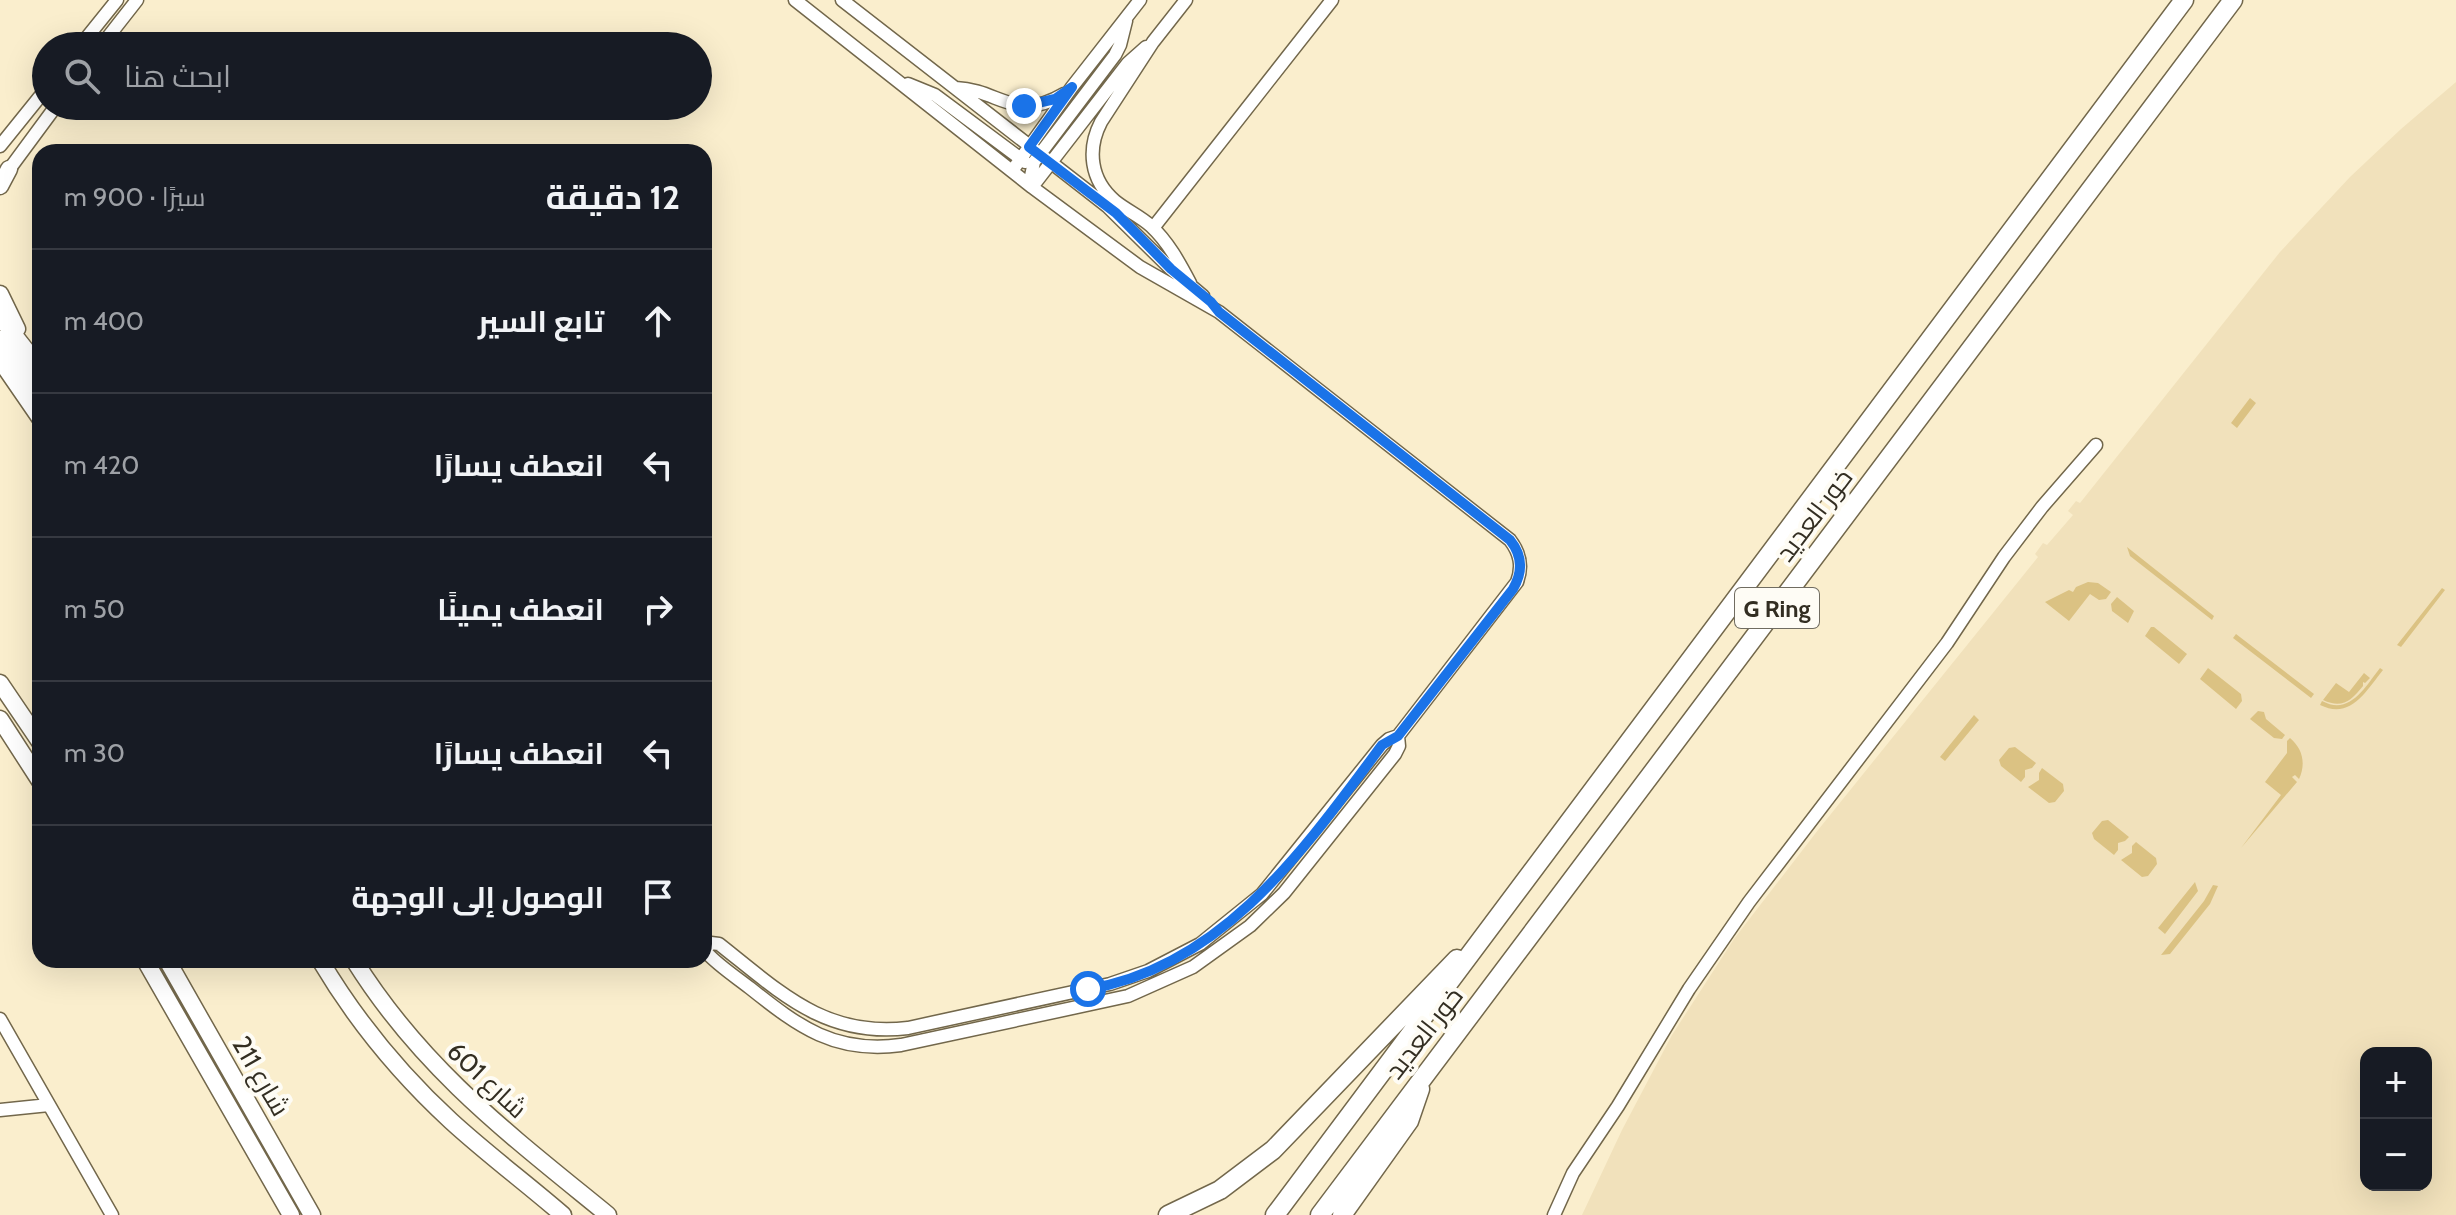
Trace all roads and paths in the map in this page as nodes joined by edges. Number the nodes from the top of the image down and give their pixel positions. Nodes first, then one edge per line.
1 (117, 0) edge
2 (137, 0) edge
3 (795, 0) edge
4 (842, 0) edge
5 (1140, 0) edge
6 (1186, 0) edge
7 (1332, 0) edge
8 (2170, 0) edge
9 (2184, 0) edge
10 (2233, 0) edge
11 (2248, 0) edge
12 (1126, 18) junction
13 (91, 32) edge
14 (112, 32) edge
15 (1153, 42) junction
16 (2187, 64) junction
17 (2123, 80) junction
18 (901, 83) junction
19 (1072, 87) junction
20 (953, 88) junction
21 (32, 106) edge
22 (45, 120) edge
23 (0, 146) edge
24 (1033, 156) junction
25 (1021, 158) junction
26 (1050, 163) junction
27 (1012, 171) junction
28 (4, 175) edge
29 (0, 186) edge
30 (1032, 187) junction
31 (1153, 228) junction
32 (1191, 285) junction
33 (0, 294) edge
34 (1219, 312) junction
35 (0, 317) edge
36 (0, 339) edge
37 (23, 345) junction
38 (32, 357) edge
39 (0, 360) edge
40 (32, 381) edge
41 (32, 406) edge
42 (2096, 445) dead end
43 (0, 683) edge
44 (0, 719) edge
45 (32, 730) edge
46 (1398, 736) junction
47 (32, 769) edge
48 (1496, 921) junction
49 (712, 943) edge
50 (712, 957) edge
51 (150, 968) edge
52 (172, 968) edge
53 (325, 968) edge
54 (359, 968) edge
55 (0, 1019) edge
56 (1424, 1075) junction
57 (49, 1105) junction
58 (0, 1110) edge
59 (562, 1214) edge
60 (112, 1215) edge
61 (291, 1215) edge
62 (312, 1215) edge
63 (608, 1215) edge
64 (1168, 1215) edge
65 (1275, 1215) edge
66 (1320, 1215) edge
67 (1342, 1215) edge
68 (1554, 1215) edge

1 - 13 street
2 - 14 street
3 - 18 street
4 - 20 street
5 - 12 street
6 - 15 street
7 - 31 street
8 - 17 highway
9 - 17 highway, خور العديد / G Ring
10 - 16 highway, خور العديد / G Ring
11 - 16 highway
12 - 19 street
12 - 24 street
15 - 26 street
15 - 31 street
16 - 56 highway, خور العديد / G Ring
17 - 48 highway, خور العديد / G Ring
18 - 25 street
18 - 27 street
19 - 20 street
19 - 24 street
20 - 24 street
21 - 23 street
22 - 28 street
24 - 25 street
24 - 26 street
24 - 30 street
25 - 27 street
26 - 30 street
26 - 32 street
27 - 30 street
28 - 29 main road
30 - 34 street
31 - 32 street
32 - 34 street
33 - 37 main road
34 - 46 street
35 - 37 main road
36 - 40 main road
37 - 38 main road
39 - 41 main road
42 - 68 street
43 - 45 main road
44 - 47 main road
46 - 49 street
46 - 50 street
48 - 64 highway
48 - 65 highway, خور العديد / G Ring
51 - 61 main road, شارع 211
52 - 62 main road, شارع 211
53 - 59 main road, شارع 601
54 - 63 main road, شارع 601
55 - 57 street
56 - 66 highway, خور العديد / G Ring
56 - 67 highway
57 - 58 street
57 - 60 street

